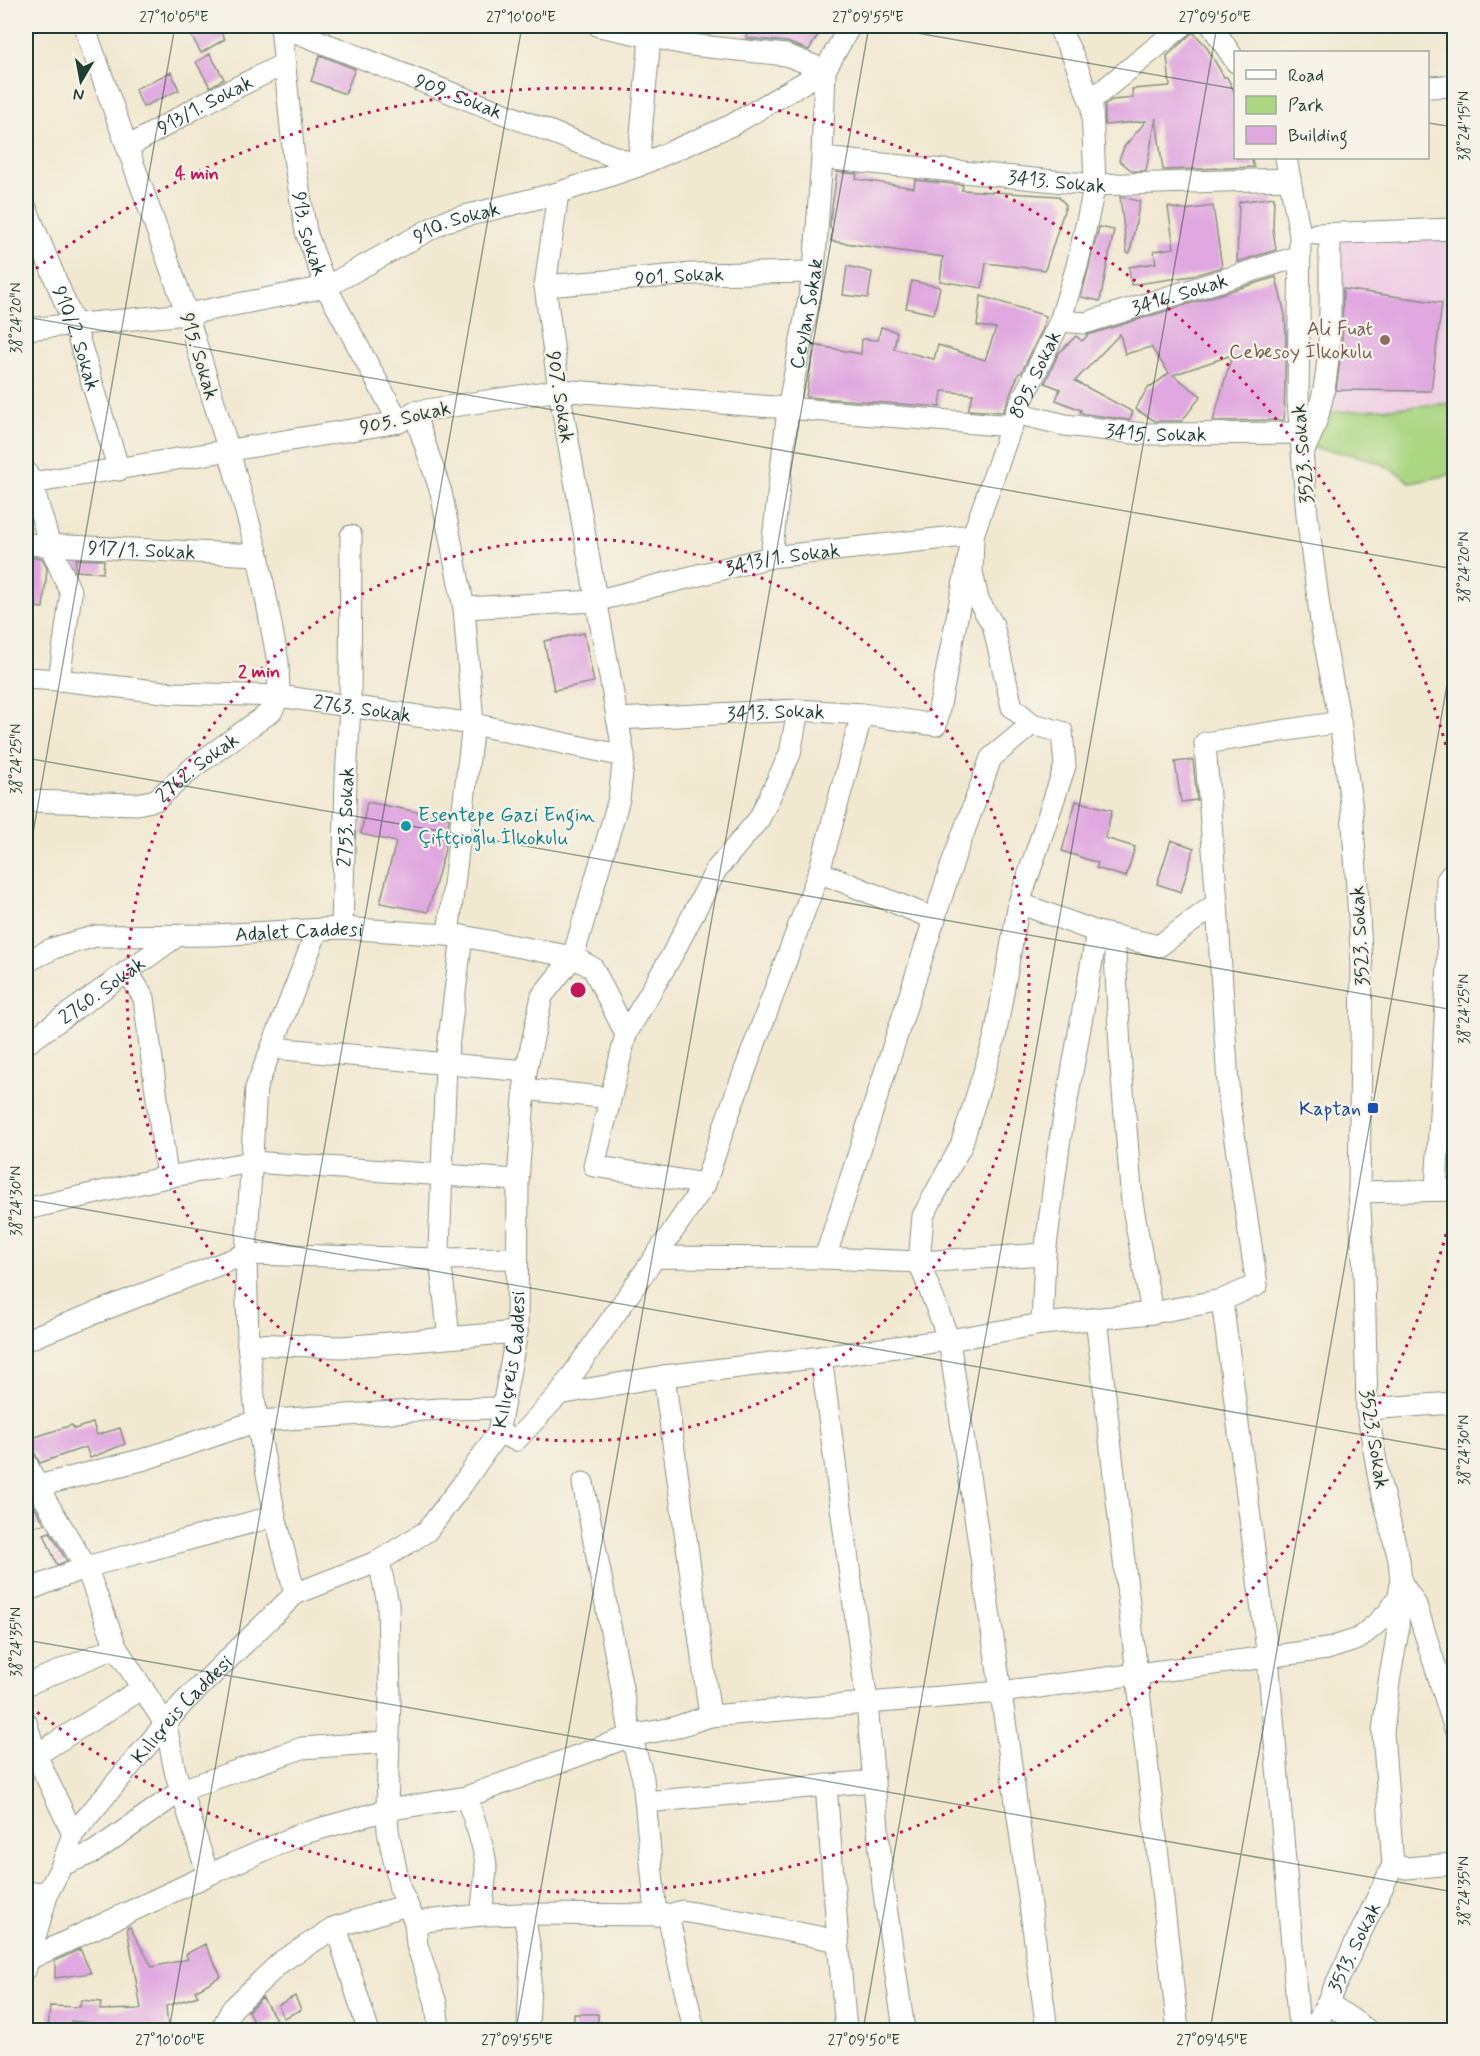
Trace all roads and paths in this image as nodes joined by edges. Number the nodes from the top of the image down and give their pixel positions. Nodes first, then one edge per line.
1 (84, 26) edge
2 (281, 26) edge
3 (598, 26) edge
4 (850, 26) edge
5 (1058, 26) edge
6 (1182, 26) edge
7 (1212, 26) edge
8 (653, 32) edge
9 (1234, 59) edge
10 (284, 64) junction
11 (825, 70) junction
12 (1455, 86) edge
13 (1429, 87) edge
14 (1090, 101) junction
15 (128, 147) junction
16 (822, 158) junction
17 (1286, 159) edge
18 (638, 166) junction
19 (1290, 179) junction
20 (1095, 185) junction
21 (558, 193) junction
22 (26, 208) edge
23 (1455, 229) edge
24 (1330, 234) junction
25 (1300, 246) junction
26 (814, 272) junction
27 (545, 286) junction
28 (326, 287) junction
29 (188, 314) junction
30 (1060, 321) junction
31 (74, 324) junction
32 (26, 329) edge
33 (559, 390) junction
34 (788, 409) junction
35 (406, 417) junction
36 (1014, 419) junction
37 (1301, 443) junction
38 (229, 451) junction
39 (119, 470) junction
40 (28, 480) edge
41 (351, 536) dead end
42 (973, 536) junction
43 (26, 544) edge
44 (51, 545) junction
45 (258, 555) junction
46 (771, 557) junction
47 (595, 601) junction
48 (464, 608) junction
49 (26, 678) edge
50 (59, 680) junction
51 (279, 696) junction
52 (350, 706) junction
53 (798, 710) junction
54 (862, 714) junction
55 (616, 719) junction
56 (1340, 722) junction
57 (473, 724) junction
58 (1032, 724) junction
59 (936, 725) joint
60 (624, 756) junction
61 (26, 801) edge
62 (819, 872) junction
63 (1451, 875) edge
64 (1019, 903) junction
65 (1217, 903) junction
66 (935, 918) junction
67 (342, 928) junction
68 (317, 931) junction
69 (1106, 934) junction
70 (177, 936) junction
71 (455, 936) junction
72 (573, 957) junction
73 (26, 962) edge
74 (127, 971) junction
75 (626, 1034) junction
76 (26, 1044) edge
77 (273, 1048) junction
78 (446, 1063) junction
79 (525, 1080) junction
80 (610, 1098) junction
81 (252, 1162) junction
82 (441, 1174) junction
83 (167, 1177) junction
84 (518, 1180) junction
85 (705, 1185) junction
86 (1445, 1190) edge
87 (1359, 1192) junction
88 (26, 1209) edge
89 (246, 1254) junction
90 (1045, 1254) junction
91 (655, 1257) junction
92 (440, 1258) junction
93 (517, 1258) junction
94 (825, 1258) junction
95 (919, 1262) junction
96 (1222, 1300) junction
97 (1152, 1313) junction
98 (1096, 1318) junction
99 (1042, 1324) junction
100 (517, 1332) junction
101 (449, 1337) junction
102 (26, 1340) edge
103 (949, 1340) junction
104 (248, 1344) junction
105 (821, 1357) junction
106 (664, 1376) junction
107 (559, 1394) junction
108 (1455, 1403) edge
109 (501, 1408) junction
110 (1367, 1409) junction
111 (258, 1421) junction
112 (498, 1433) junction
113 (26, 1462) edge
114 (583, 1483) dead end
115 (31, 1488) edge
116 (275, 1516) junction
117 (378, 1561) junction
118 (86, 1567) junction
119 (1400, 1589) junction
120 (26, 1591) edge
121 (295, 1594) junction
122 (116, 1647) junction
123 (1268, 1658) junction
124 (1136, 1676) junction
125 (26, 1685) edge
126 (143, 1688) junction
127 (1001, 1692) junction
128 (867, 1703) junction
129 (710, 1716) junction
130 (1453, 1716) edge
131 (166, 1725) junction
132 (631, 1736) junction
133 (29, 1738) edge
134 (388, 1742) junction
135 (874, 1781) junction
136 (826, 1785) junction
137 (182, 1790) junction
138 (466, 1797) junction
139 (646, 1802) junction
140 (387, 1810) junction
141 (73, 1834) junction
142 (1455, 1864) edge
143 (62, 1865) junction
144 (1393, 1865) junction
145 (208, 1875) junction
146 (48, 1892) junction
147 (26, 1893) edge
148 (411, 1914) junction
149 (524, 1914) junction
150 (482, 1915) junction
151 (662, 1915) junction
152 (336, 1927) junction
153 (838, 1941) junction
154 (26, 1967) edge
155 (1328, 2003) junction
156 (221, 2031) edge
157 (368, 2031) edge
158 (439, 2031) edge
159 (528, 2031) edge
160 (694, 2031) edge
161 (846, 2031) edge
162 (904, 2031) edge
163 (1047, 2031) edge
164 (1178, 2031) edge
165 (1309, 2031) edge
166 (1314, 2031) edge
167 (1367, 2031) edge

1 - 15 street, 915. Sokak
2 - 10 street, 913. Sokak
2 - 18 street, 909. Sokak
3 - 8 street
4 - 11 street, 910. Sokak
5 - 14 street, 895. Sokak
6 - 14 street
7 - 9 street
8 - 11 street
8 - 18 street
10 - 15 street, 913/1. Sokak
10 - 28 street, 913. Sokak
11 - 16 street, Ceylan Sokak
11 - 18 street, 910. Sokak
12 - 13 street
14 - 20 street, 895. Sokak
15 - 29 street, 915. Sokak
16 - 20 street, 3413. Sokak
16 - 26 street, Ceylan Sokak
17 - 19 street, 3523. Sokak
18 - 21 street, 910. Sokak
19 - 20 street, 3413. Sokak
19 - 25 street, 3523. Sokak
20 - 30 street, 895. Sokak
21 - 27 street, 907. Sokak
21 - 28 street, 910. Sokak
22 - 31 street, 910/2. Sokak
23 - 24 street, 3416. Sokak
24 - 25 street, 3416. Sokak
24 - 37 street
25 - 30 street, 3416. Sokak
25 - 37 street, 3523. Sokak
26 - 27 street, 901. Sokak
26 - 34 street, Ceylan Sokak
27 - 33 street, 907. Sokak
28 - 29 street, 910. Sokak
28 - 35 street, 913. Sokak
29 - 31 street, 910. Sokak
29 - 38 street, 915. Sokak
30 - 36 street, 895. Sokak
31 - 32 street, 910. Sokak
31 - 39 street, 910/2. Sokak
33 - 34 street, 905. Sokak
33 - 35 street, 905. Sokak
33 - 47 street, 907. Sokak
34 - 36 street, 3415. Sokak
34 - 46 street, Ceylan Sokak
35 - 38 street, 905. Sokak
35 - 48 street, 913. Sokak
36 - 37 street, 3415. Sokak
36 - 42 street, 895. Sokak
37 - 56 street, 3523. Sokak
38 - 39 street, 905. Sokak
38 - 45 street, 915. Sokak
39 - 40 street, 905. Sokak
40 - 44 street
41 - 52 street, 2753. Sokak
42 - 46 street, 3413/1. Sokak
42 - 58 street
42 - 59 street, 895. Sokak
43 - 44 street, 917/1. Sokak
44 - 45 street, 917/1. Sokak
44 - 50 street
45 - 51 street, 915. Sokak
46 - 47 street, 3413/1. Sokak
47 - 48 street, 3413/1. Sokak
47 - 55 street, Kılıçreis Caddesi
48 - 57 street, 913. Sokak
49 - 50 street, 2763. Sokak
50 - 51 street, 2763. Sokak
51 - 52 street, 2763. Sokak
51 - 61 street, 2762. Sokak
52 - 57 street, 2763. Sokak
52 - 67 street, 2753. Sokak
53 - 54 street, 3413. Sokak
53 - 55 street, 3413. Sokak
53 - 75 street
54 - 59 street, 3413. Sokak
54 - 62 street
55 - 60 street, Kılıçreis Caddesi
56 - 65 street
56 - 87 street, 3523. Sokak
57 - 60 street, 2763. Sokak
57 - 71 street, 913. Sokak
58 - 64 street
58 - 66 street
60 - 72 street, Kılıçreis Caddesi
62 - 66 street
62 - 85 street
63 - 86 street
64 - 69 street
64 - 95 street
65 - 69 street
65 - 96 street
66 - 94 street
67 - 68 street, Adalet Caddesi
67 - 71 street, Adalet Caddesi
68 - 70 street, Adalet Caddesi
68 - 77 street
69 - 90 street
69 - 97 street
70 - 73 street, Adalet Caddesi
70 - 74 street, 2760. Sokak
71 - 72 street, Adalet Caddesi
71 - 78 street, 913. Sokak
72 - 75 street
72 - 79 street, Kılıçreis Caddesi
74 - 76 street, 2760. Sokak
74 - 83 street
75 - 80 street
77 - 78 street
77 - 81 street
78 - 79 street
78 - 82 street, 913. Sokak
79 - 80 street
79 - 84 street, Kılıçreis Caddesi
80 - 85 street
81 - 82 street
81 - 83 street
81 - 89 street
82 - 84 street
82 - 92 street, 913. Sokak
83 - 88 street
84 - 93 street, Kılıçreis Caddesi
85 - 91 street
86 - 87 street
87 - 110 street, 3523. Sokak
89 - 92 street
89 - 102 street
89 - 104 street
90 - 95 street
90 - 99 street
91 - 94 street
91 - 107 street
92 - 93 street
92 - 101 street, 913. Sokak
93 - 100 street, Kılıçreis Caddesi
94 - 95 street
95 - 103 street
96 - 97 street
96 - 123 street
97 - 98 street
98 - 99 street
98 - 124 street
99 - 103 street
100 - 101 street
100 - 109 street, Kılıçreis Caddesi
101 - 104 street
103 - 105 street
103 - 127 street
104 - 111 street
105 - 106 street
105 - 128 street
106 - 107 street
106 - 129 street
107 - 112 street
108 - 110 street
109 - 111 street
109 - 112 street, Kılıçreis Caddesi
110 - 119 street, 3523. Sokak
111 - 115 street
111 - 116 street
112 - 117 street, Kılıçreis Caddesi
113 - 115 street
114 - 132 street
115 - 118 street
116 - 118 street
116 - 121 street
117 - 121 street, Kılıçreis Caddesi
117 - 134 street
118 - 120 street
118 - 122 street
119 - 123 street
119 - 130 street
119 - 144 street, 3523. Sokak
121 - 131 street, Kılıçreis Caddesi
122 - 125 street
122 - 126 street
123 - 124 street
123 - 165 street
124 - 127 street
124 - 164 street
126 - 131 street
126 - 133 street
127 - 128 street
127 - 163 street
128 - 129 street
128 - 135 street
129 - 132 street
131 - 137 street
131 - 141 street, Kılıçreis Caddesi
132 - 138 street
132 - 139 street
133 - 141 street
134 - 137 street
134 - 140 street
135 - 136 street
135 - 162 street
136 - 139 street
136 - 153 street
137 - 143 street
137 - 145 street
138 - 140 street
138 - 150 street
139 - 151 street
140 - 145 street
140 - 148 street
141 - 143 street, Kılıçreis Caddesi
142 - 144 street
143 - 146 street, Kılıçreis Caddesi
144 - 155 street, 3513. Sokak
145 - 154 street
146 - 147 street
146 - 154 street, Kılıçreis Caddesi
148 - 150 street
148 - 152 street
148 - 158 street
149 - 150 street
149 - 151 street
149 - 159 street
151 - 153 street
151 - 160 street
152 - 156 street
152 - 157 street
153 - 161 street
155 - 166 street, 3513. Sokak
155 - 167 street

